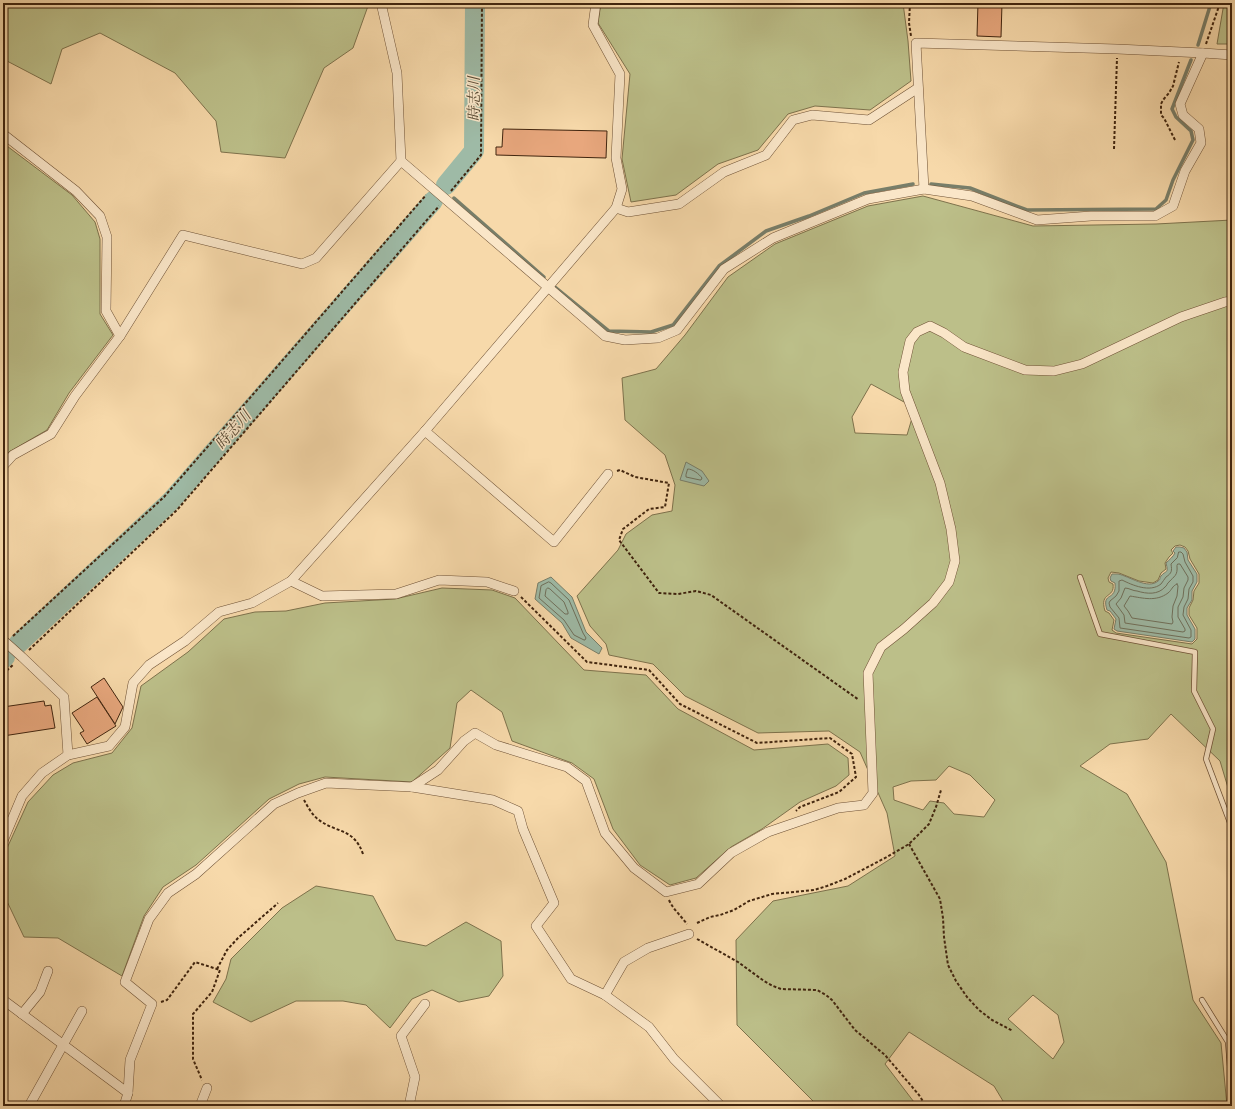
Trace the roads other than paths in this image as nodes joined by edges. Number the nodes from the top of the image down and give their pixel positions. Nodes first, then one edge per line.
1 (381, 3) edge
2 (596, 3) edge
3 (1203, 52) junction
4 (1232, 55) edge
5 (918, 88) junction
6 (3, 134) edge
7 (401, 161) junction
8 (924, 189) junction
9 (616, 208) junction
10 (548, 288) junction
11 (1232, 301) edge
12 (120, 336) junction
13 (425, 431) junction
14 (3, 466) edge
15 (608, 474) road end
16 (1080, 577) dead end
17 (291, 582) junction
18 (514, 590) road end
19 (4, 641) edge
20 (68, 756) junction
21 (412, 788) junction
22 (1232, 828) edge
23 (3, 841) edge
24 (689, 934) road end
25 (48, 971) dead end
26 (605, 995) junction
27 (1202, 1000) dead end
28 (3, 1001) edge
29 (425, 1004) dead end
30 (82, 1011) dead end
31 (22, 1014) junction
32 (63, 1044) junction
33 (207, 1088) road end
34 (1232, 1091) edge
35 (128, 1093) junction
36 (29, 1106) edge
37 (124, 1106) edge
38 (200, 1106) edge
39 (409, 1106) edge
40 (721, 1106) edge

1 - 7 street
2 - 9 street
3 - 4 street
3 - 5 street
3 - 8 street
5 - 8 street
5 - 9 street
6 - 12 street
7 - 10 street
7 - 12 street
8 - 10 street
9 - 10 street
10 - 13 street
11 - 21 street
12 - 14 street
13 - 15 street
13 - 17 street
16 - 22 lane
17 - 18 street
17 - 20 street
19 - 20 street
20 - 23 street
21 - 26 street
21 - 35 street
24 - 26 street
25 - 31 street
26 - 40 street
27 - 34 lane
28 - 31 street
29 - 39 street
30 - 32 street
31 - 32 street
32 - 35 street
32 - 36 street
33 - 38 street
35 - 37 street

